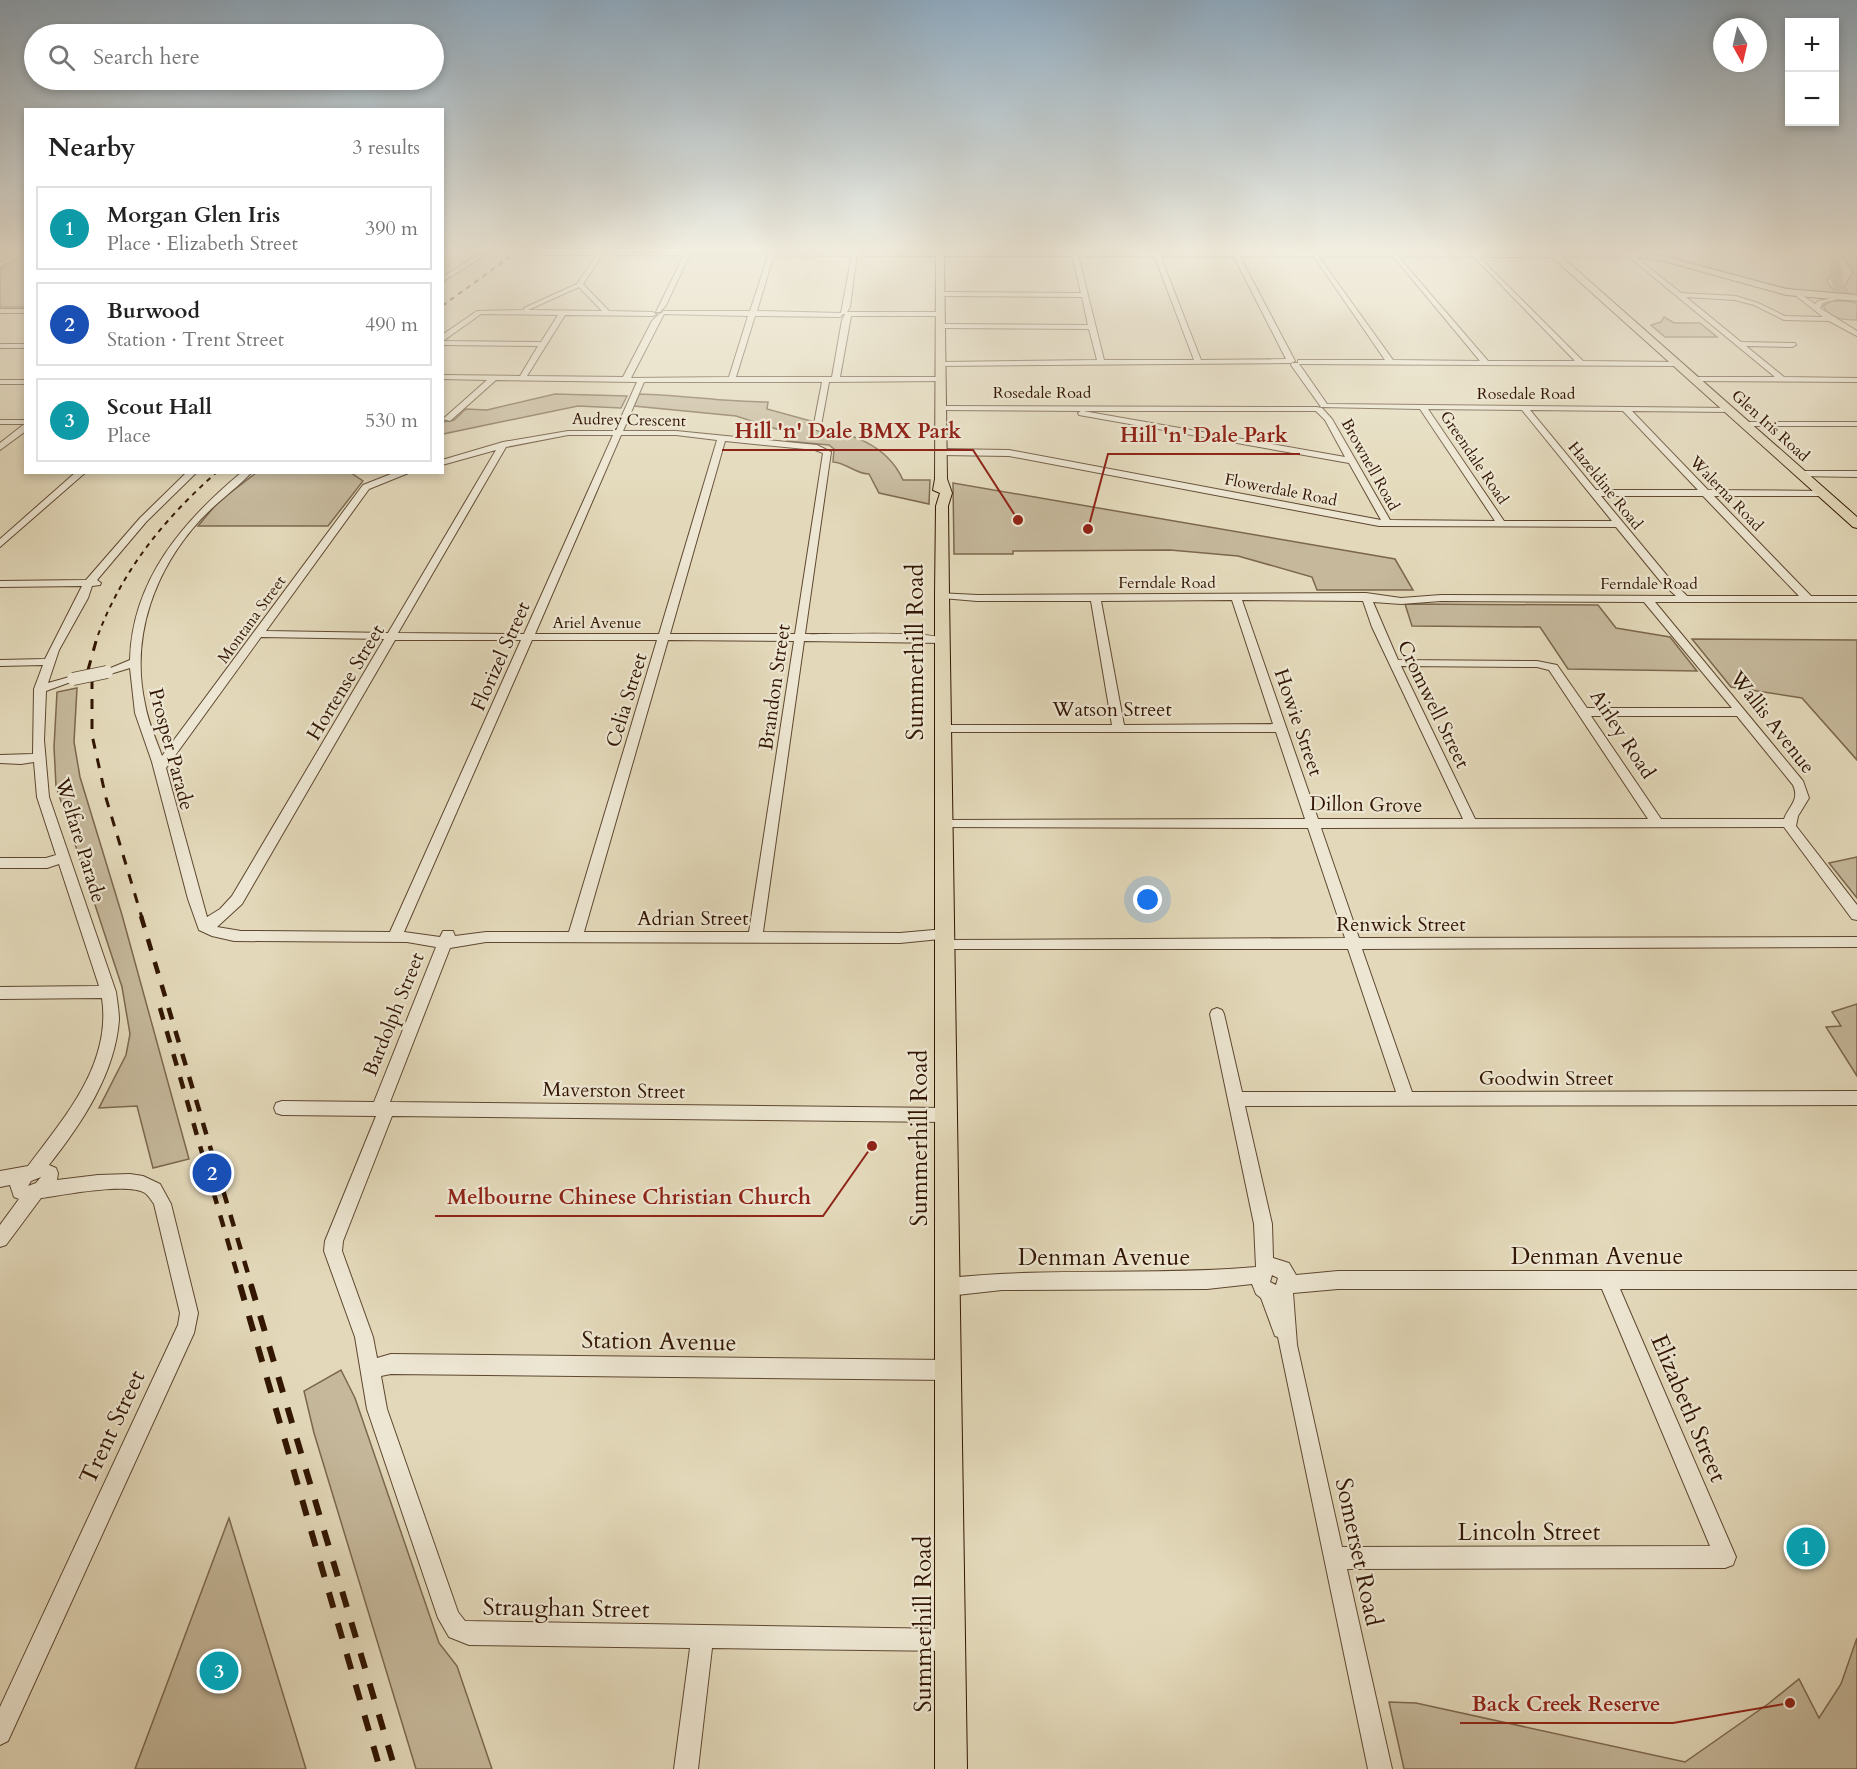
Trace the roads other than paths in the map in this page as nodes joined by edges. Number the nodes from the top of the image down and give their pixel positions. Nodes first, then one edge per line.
1 (548, 336) edge
2 (651, 336) edge
3 (745, 336) edge
4 (842, 336) edge
5 (941, 336) edge
6 (1095, 336) edge
7 (1188, 336) edge
8 (1281, 336) edge
9 (1372, 336) edge
10 (1463, 336) edge
11 (1554, 336) edge
12 (1645, 336) edge
13 (1728, 336) edge
14 (444, 343) edge
15 (543, 344) junction
16 (1738, 344) junction
17 (0, 346) edge
18 (24, 346) edge
19 (1801, 346) dead end
20 (941, 362) junction
21 (1101, 363) junction
22 (1199, 363) junction
23 (1296, 363) junction
24 (1391, 363) junction
25 (1486, 363) junction
26 (1581, 363) junction
27 (1676, 363) junction
28 (444, 377) edge
29 (635, 377) junction
30 (494, 378) junction
31 (522, 378) junction
32 (732, 379) junction
33 (826, 379) junction
34 (836, 379) junction
35 (941, 380) junction
36 (1695, 380) junction
37 (1783, 380) junction
38 (1857, 380) edge
39 (0, 382) edge
40 (24, 382) edge
41 (941, 407) junction
42 (1054, 407) junction
43 (1128, 407) junction
44 (1322, 407) junction
45 (1423, 408) junction
46 (1524, 408) junction
47 (1624, 408) junction
48 (1727, 408) junction
49 (447, 419) dead end
50 (0, 422) edge
51 (24, 422) edge
52 (1128, 422) junction
53 (1745, 424) junction
54 (1857, 424) edge
55 (24, 429) edge
56 (817, 429) dead end
57 (618, 433) junction
58 (722, 438) junction
59 (503, 446) junction
60 (0, 447) edge
61 (818, 448) joint
62 (941, 452) junction
63 (1352, 461) junction
64 (444, 462) edge
65 (80, 474) edge
66 (191, 474) edge
67 (246, 474) edge
68 (400, 474) edge
69 (1801, 474) junction
70 (1857, 474) edge
71 (1593, 493) junction
72 (1706, 493) junction
73 (1822, 493) junction
74 (1387, 523) junction
75 (1501, 523) junction
76 (1619, 524) junction
77 (1857, 524) edge
78 (0, 544) edge
79 (92, 583) junction
80 (0, 584) edge
81 (1095, 597) junction
82 (1236, 597) junction
83 (1363, 597) junction
84 (942, 598) junction
85 (1650, 598) junction
86 (1680, 598) junction
87 (1808, 599) junction
88 (1857, 599) edge
89 (256, 636) junction
90 (393, 636) junction
91 (528, 637) junction
92 (664, 637) junction
93 (800, 638) junction
94 (942, 638) junction
95 (49, 662) junction
96 (0, 663) edge
97 (1394, 663) junction
98 (136, 666) junction
99 (41, 685) junction
100 (1585, 712) junction
101 (1741, 712) junction
102 (1281, 728) junction
103 (943, 729) junction
104 (1119, 729) junction
105 (181, 738) junction
106 (152, 744) junction
107 (39, 754) junction
108 (0, 758) edge
109 (160, 768) junction
110 (1788, 823) junction
111 (944, 824) junction
112 (1314, 824) junction
113 (1658, 824) junction
114 (1472, 825) junction
115 (64, 857) junction
116 (0, 863) edge
117 (1857, 915) edge
118 (204, 926) junction
119 (401, 937) junction
120 (575, 938) junction
121 (755, 938) junction
122 (447, 939) junction
123 (945, 941) junction
124 (1857, 942) edge
125 (1354, 943) junction
126 (109, 992) junction
127 (0, 993) edge
128 (1217, 1014) dead end
129 (1857, 1098) edge
130 (1236, 1099) junction
131 (1406, 1099) junction
132 (282, 1108) dead end
133 (383, 1109) junction
134 (946, 1114) junction
135 (0, 1179) edge
136 (34, 1183) junction
137 (0, 1186) edge
138 (2, 1235) edge
139 (1274, 1280) junction
140 (1607, 1280) junction
141 (1857, 1280) edge
142 (948, 1282) junction
143 (369, 1370) junction
144 (948, 1370) junction
145 (1725, 1557) joint
146 (1334, 1558) junction
147 (702, 1637) junction
148 (950, 1640) junction
149 (0, 1733) edge
150 (686, 1769) edge
151 (951, 1769) edge
152 (1380, 1769) edge

1 - 15 street
2 - 29 street, Florizel Street
3 - 32 street
4 - 34 street
5 - 20 main road, Summerhill Road
6 - 21 street
7 - 22 street
8 - 23 street, Brownell Road
9 - 24 street
10 - 25 street
11 - 26 street
12 - 27 main road, Glen Iris Road
13 - 16 street
14 - 15 street
15 - 31 street
16 - 19 street
16 - 37 street
17 - 18 street
20 - 21 street
20 - 35 main road, Summerhill Road
21 - 22 street
22 - 23 street
23 - 24 street
23 - 44 street, Brownell Road
24 - 25 street
25 - 26 street
26 - 27 street
27 - 36 main road, Glen Iris Road
28 - 30 street
29 - 31 street
29 - 32 street
29 - 57 street, Florizel Street
30 - 31 street
30 - 49 street
32 - 33 street
33 - 34 street
33 - 56 street
34 - 35 street
35 - 41 main road, Summerhill Road
36 - 37 street
36 - 48 main road, Glen Iris Road
37 - 38 street
39 - 40 street
41 - 42 street, Rosedale Road
41 - 62 main road, Summerhill Road
42 - 43 street, Rosedale Road
42 - 52 street
43 - 44 street, Rosedale Road
43 - 52 street
44 - 45 street, Rosedale Road
44 - 63 street, Brownell Road
45 - 46 street, Rosedale Road
45 - 75 street, Greendale Road
46 - 47 street, Rosedale Road
46 - 71 street, Hazeldine Road
47 - 48 street, Rosedale Road
47 - 72 street, Walerna Road
48 - 53 main road, Glen Iris Road
50 - 51 street
52 - 63 street
53 - 54 street
53 - 69 main road, Glen Iris Road
55 - 60 street
57 - 58 street, Audrey Crescent
57 - 59 street, Audrey Crescent
57 - 91 street, Florizel Street
58 - 61 street, Audrey Crescent
58 - 92 street, Celia Street
59 - 64 street, Audrey Crescent
59 - 90 street, Hortense Street
61 - 93 street, Brandon Street
62 - 74 street, Flowerdale Road
62 - 84 main road, Summerhill Road
63 - 74 street, Brownell Road
65 - 78 street
66 - 79 street, Welfare Parade
67 - 98 street, Prosper Parade
68 - 89 street, Montana Street
69 - 70 street
69 - 73 main road, Glen Iris Road
71 - 72 street
71 - 76 street, Hazeldine Road
72 - 73 street
72 - 87 street, Walerna Road
73 - 77 main road, Glen Iris Road
74 - 75 street, Flowerdale Road
75 - 76 street, Flowerdale Road
76 - 86 street, Hazeldine Road
79 - 80 street
79 - 95 street, Welfare Parade
81 - 82 street, Ferndale Road
81 - 84 street, Ferndale Road
81 - 104 street
82 - 83 street, Ferndale Road
82 - 102 street, Howie Street
83 - 85 street, Ferndale Road
83 - 97 street, Cromwell Street
84 - 94 main road, Summerhill Road
85 - 86 street, Ferndale Road
85 - 101 street, Wallis Avenue
86 - 87 street, Ferndale Road
87 - 88 street, Ferndale Road
89 - 90 street, Ariel Avenue
89 - 105 street, Montana Street
90 - 91 street, Ariel Avenue
90 - 118 street, Hortense Street
91 - 92 street, Ariel Avenue
91 - 119 street, Florizel Street
92 - 93 street, Ariel Avenue
92 - 120 street, Celia Street
93 - 94 street, Ariel Avenue
93 - 121 street, Brandon Street
94 - 103 main road, Summerhill Road
95 - 96 street
95 - 99 street, Welfare Parade
97 - 100 street, Airley Road
97 - 114 street, Cromwell Street
98 - 99 street, bridge
98 - 106 street, Prosper Parade
99 - 107 street, Welfare Parade
100 - 101 street
100 - 113 street, Airley Road
101 - 110 street, Wallis Avenue
102 - 104 street, Watson Street
102 - 112 street, Howie Street
103 - 104 street, Watson Street
103 - 111 main road, Summerhill Road
105 - 106 street
105 - 109 street, Montana Street
106 - 109 street, Prosper Parade
107 - 108 street
107 - 115 street, Welfare Parade
109 - 118 street, Prosper Parade
110 - 113 street, Dillon Grove
110 - 117 street
111 - 112 street, Dillon Grove
111 - 123 main road, Summerhill Road
112 - 114 street, Dillon Grove
112 - 125 street, Howie Street
113 - 114 street, Dillon Grove
115 - 116 street
115 - 126 street, Welfare Parade
118 - 119 street, Adrian Street
119 - 122 street, Adrian Street
120 - 121 street, Adrian Street
120 - 122 street, Adrian Street
121 - 123 street, Adrian Street
122 - 133 street, Bardolph Street
123 - 125 street, Renwick Street
123 - 134 main road, Summerhill Road
124 - 125 street, Renwick Street
125 - 131 street, Howie Street
126 - 127 street
126 - 136 street, Welfare Parade
128 - 130 street, Somerset Road
129 - 131 street, Goodwin Street
130 - 131 street, Goodwin Street
130 - 139 street, Somerset Road
132 - 133 street, Maverston Street
133 - 134 street, Maverston Street
133 - 143 street, Bardolph Street
134 - 142 main road, Summerhill Road
135 - 136 street, Trent Street
136 - 137 street
136 - 138 street
136 - 149 street, Trent Street
139 - 140 street, Denman Avenue
139 - 142 street, Denman Avenue
139 - 146 street, Somerset Road
140 - 141 street, Denman Avenue
140 - 145 street, Elizabeth Street
142 - 144 main road, Summerhill Road
143 - 144 street, Station Avenue
143 - 147 street, Straughan Street
144 - 148 main road, Summerhill Road
145 - 146 street, Lincoln Street
146 - 152 street, Somerset Road
147 - 148 street, Straughan Street
147 - 150 street
148 - 151 main road, Summerhill Road

